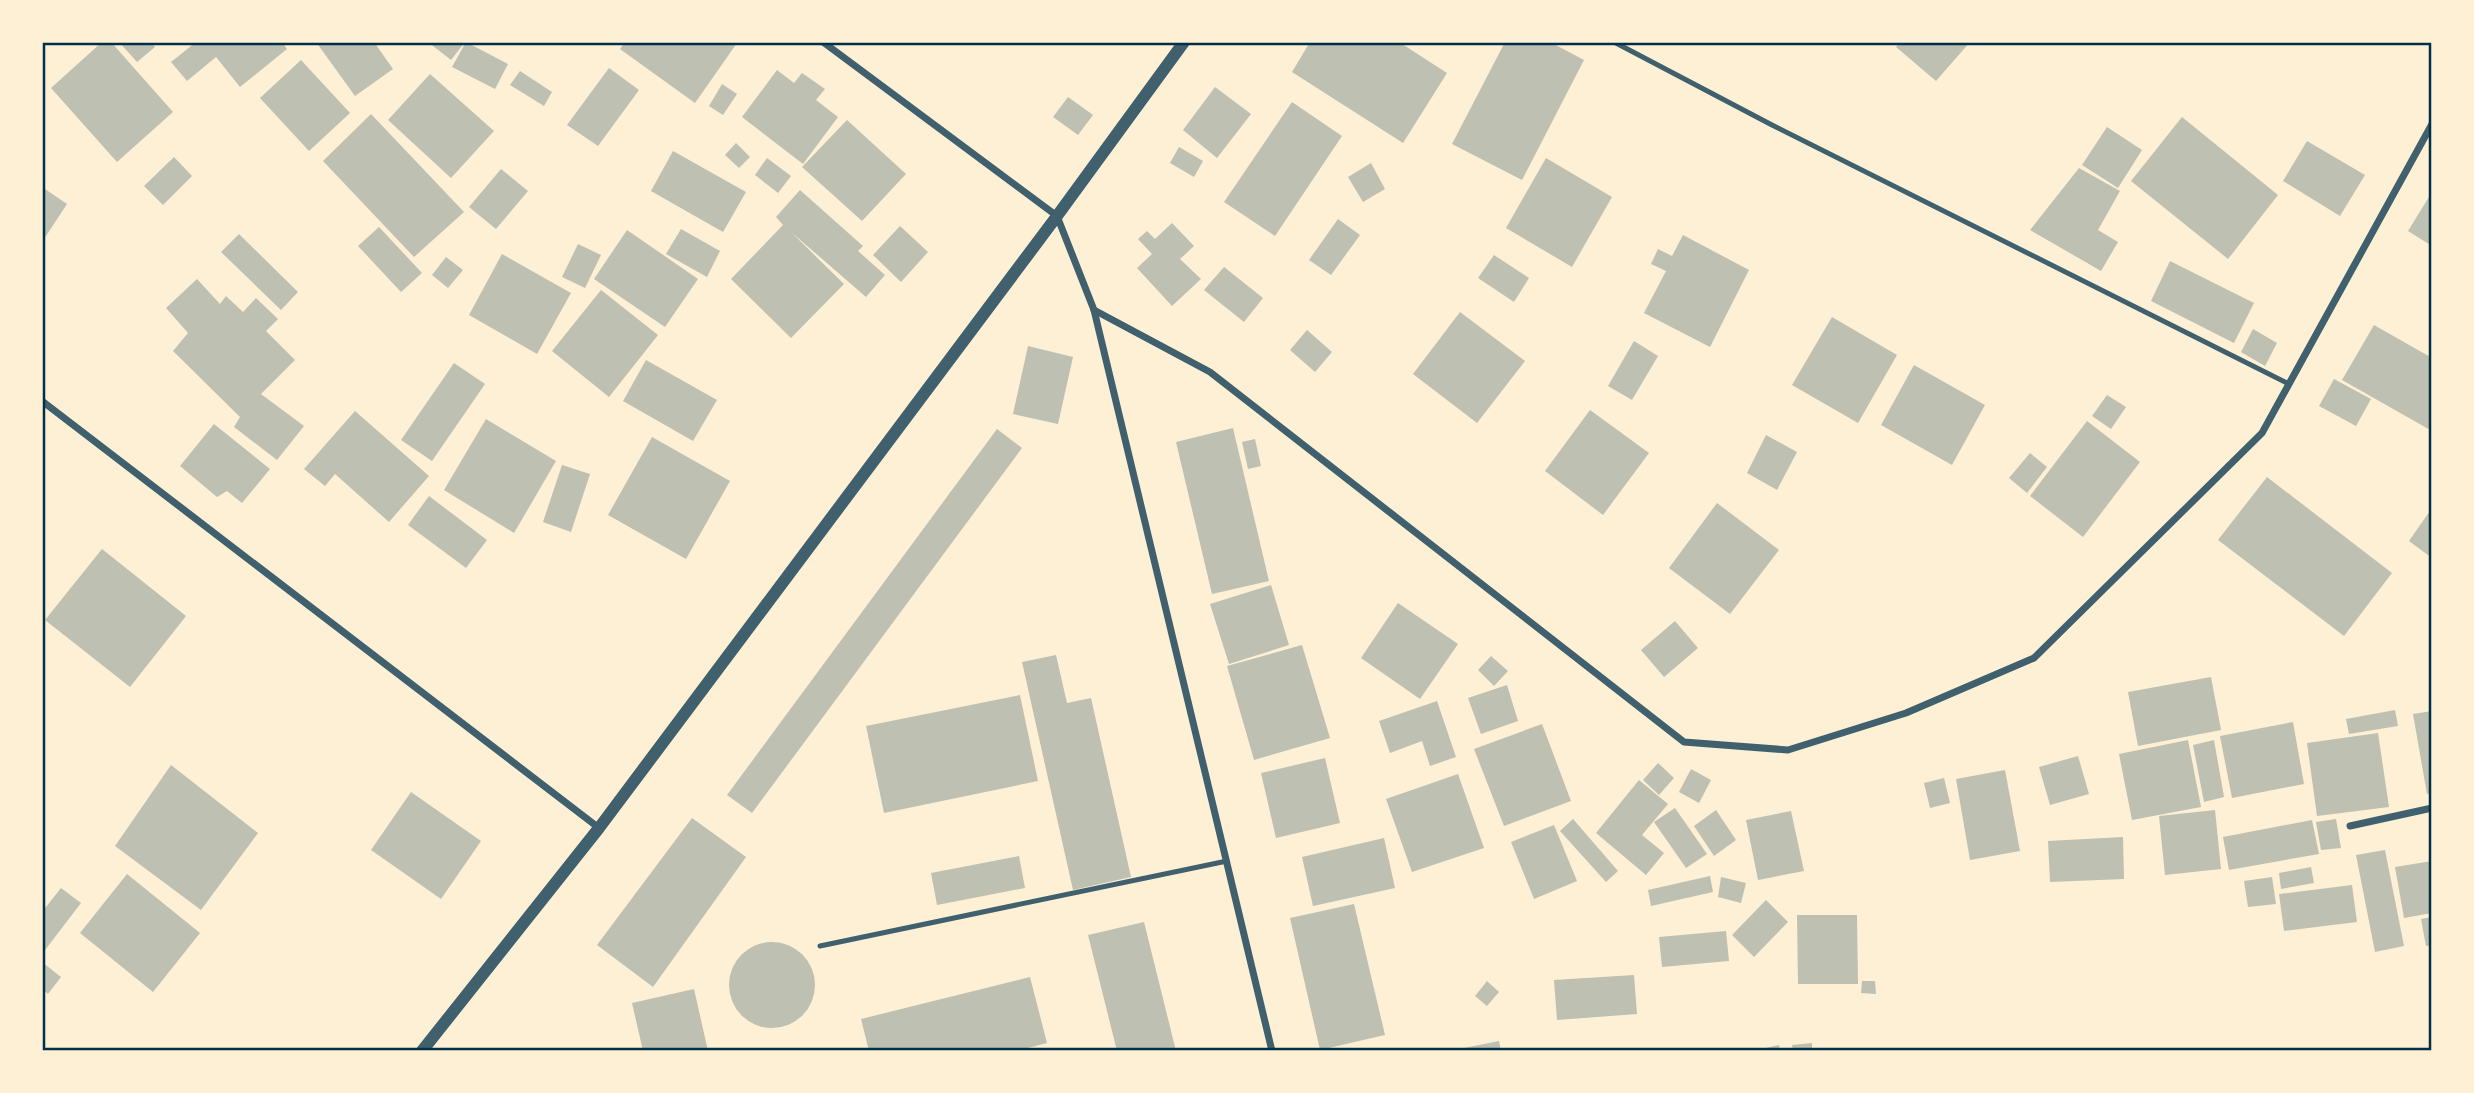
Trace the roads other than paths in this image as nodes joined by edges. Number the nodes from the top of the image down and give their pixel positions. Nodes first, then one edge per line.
1 (823, 42) edge
2 (1184, 42) edge
3 (1614, 42) edge
4 (2432, 124) edge
5 (1057, 216) junction
6 (1094, 310) junction
7 (2289, 384) junction
8 (42, 401) edge
9 (2432, 808) edge
10 (2350, 826) dead end
11 (599, 828) junction
12 (1227, 861) junction
13 (820, 946) dead end
14 (422, 1051) edge
15 (1272, 1051) edge

1 - 5 street
2 - 5 street
3 - 7 lane
4 - 7 street
5 - 6 street
5 - 11 street
6 - 7 street
6 - 12 street
8 - 11 street
9 - 10 street
11 - 14 street
12 - 13 lane
12 - 15 street

